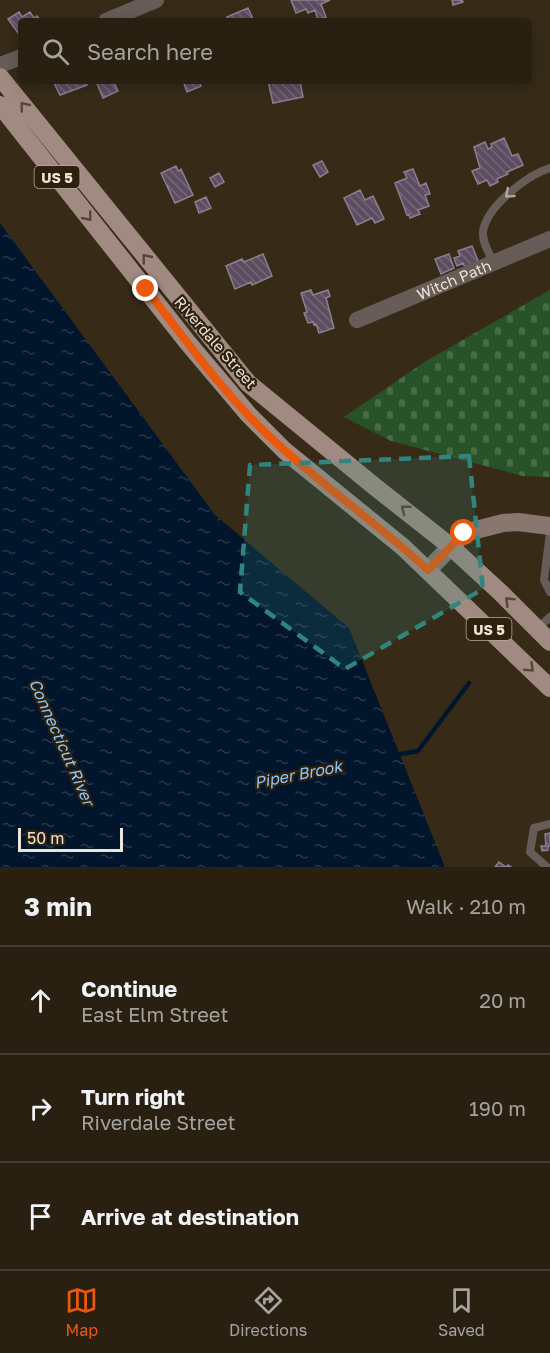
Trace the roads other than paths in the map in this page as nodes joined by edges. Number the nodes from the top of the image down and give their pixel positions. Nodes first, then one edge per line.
1 (156, 0) edge
2 (113, 18) edge
3 (18, 58) edge
4 (0, 65) edge
5 (0, 77) edge
6 (0, 105) edge
7 (550, 168) edge
8 (550, 239) edge
9 (494, 264) junction
10 (357, 320) dead end
11 (550, 526) edge
12 (550, 533) edge
13 (450, 546) junction
14 (549, 548) edge
15 (428, 570) junction
16 (550, 592) edge
17 (544, 623) edge
18 (550, 642) edge
19 (550, 688) edge
20 (550, 824) edge
21 (547, 867) edge

1 - 2 street
3 - 4 street
13 -> 5 main road, Riverdale Street / US 5
6 -> 15 main road, Riverdale Street / US 5
7 -> 9 lane
8 - 9 street, Witch Path
9 - 10 street, Witch Path
11 - 13 main road
12 - 14 lane
13 - 15 main road
17 -> 13 main road, Riverdale Street / US 5
14 - 16 lane
15 -> 19 main road, Riverdale Street / US 5
17 - 18 main road, Riverdale Street / US 5
20 - 21 lane

